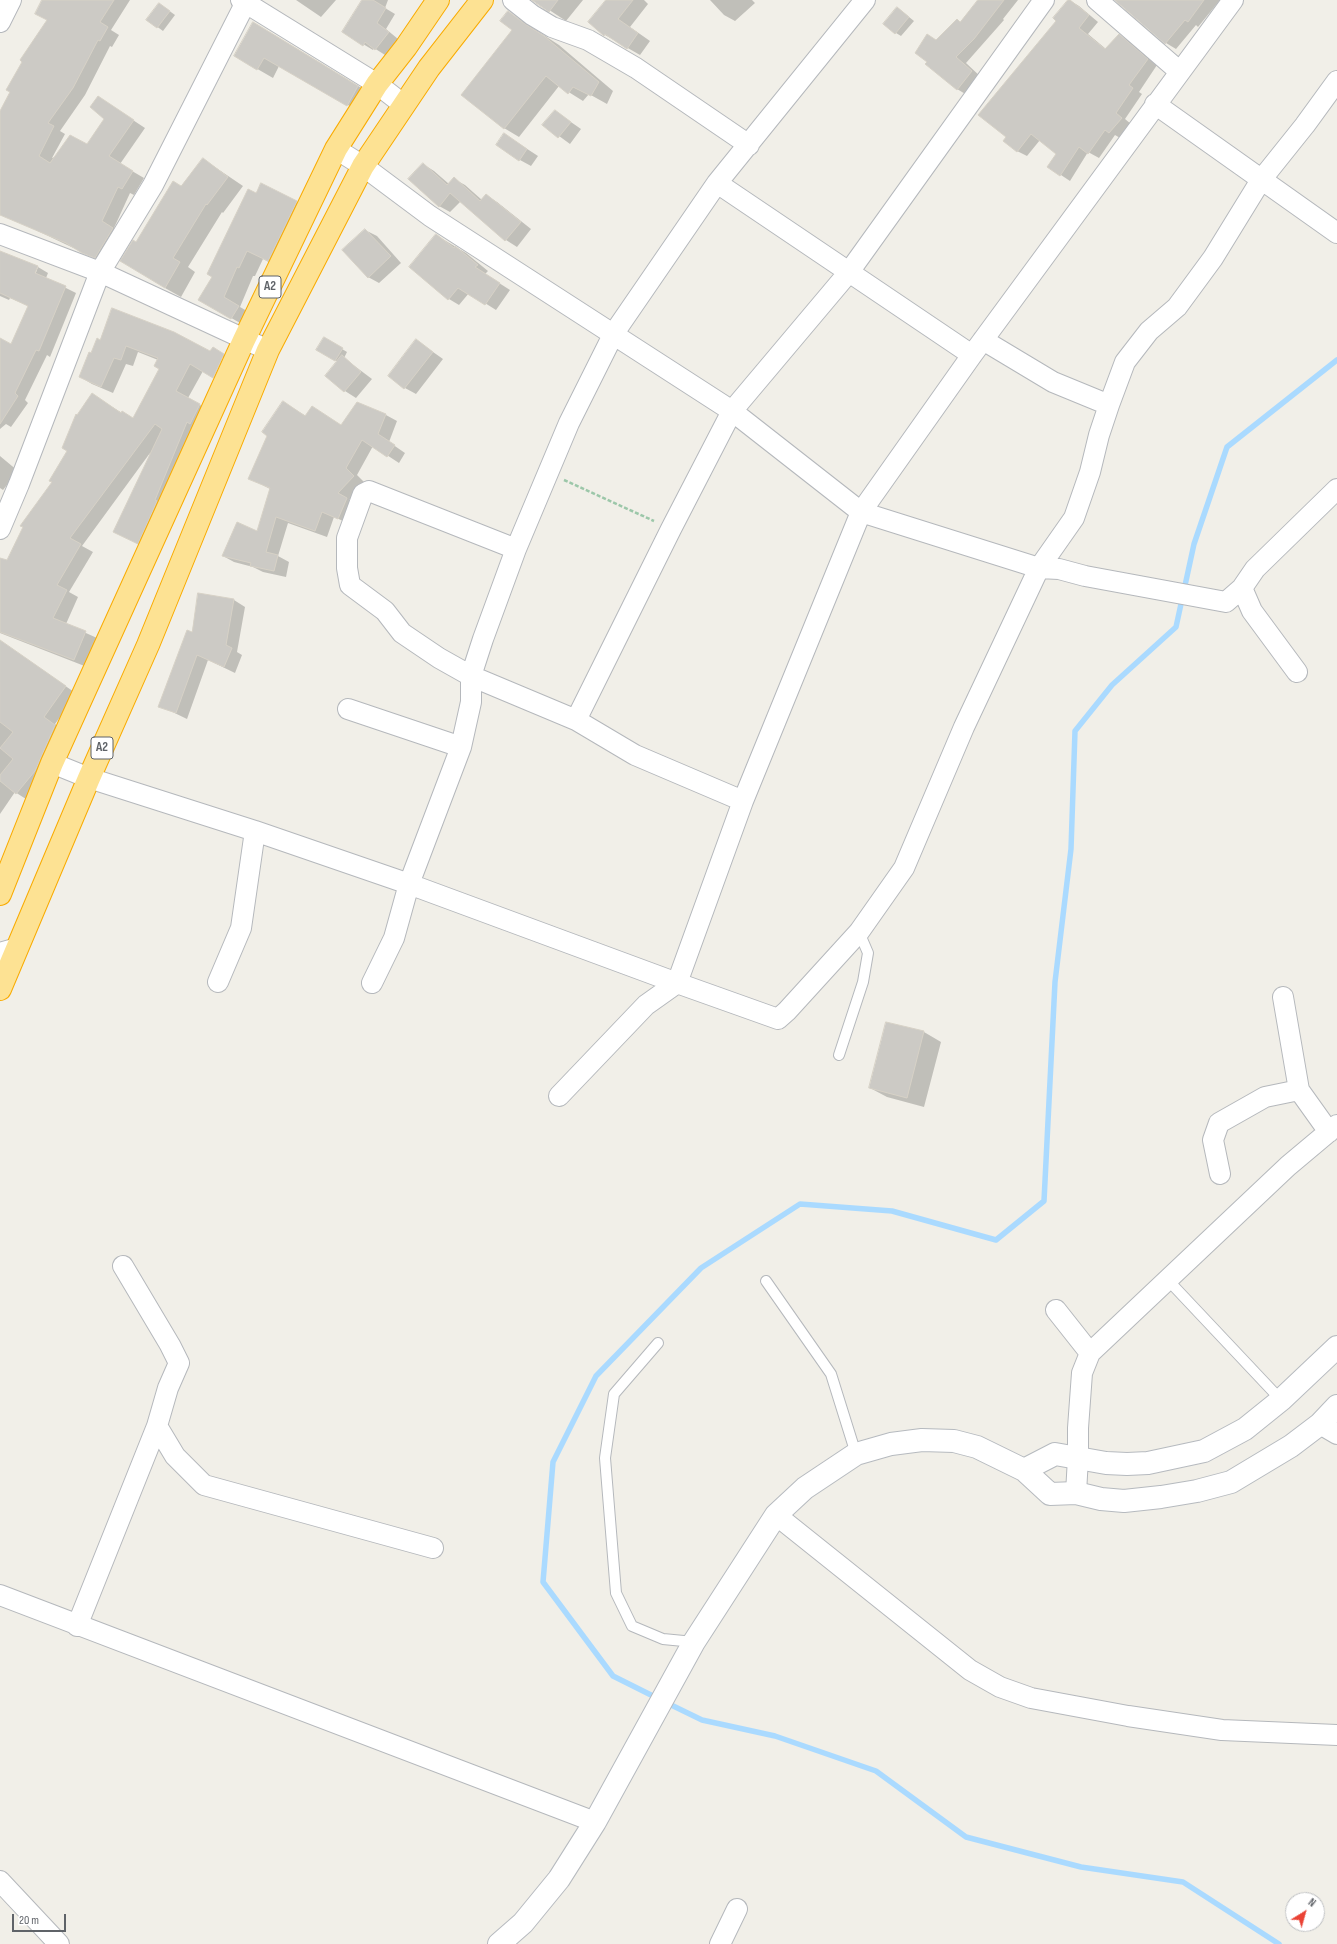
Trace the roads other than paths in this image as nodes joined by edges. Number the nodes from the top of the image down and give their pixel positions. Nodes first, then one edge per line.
1 (11, 0) edge
2 (438, 0) edge
3 (482, 0) edge
4 (513, 0) edge
5 (865, 0) edge
6 (1044, 0) edge
7 (1097, 0) edge
8 (1233, 0) edge
9 (244, 1) edge
10 (0, 22) edge
11 (1179, 71) junction
12 (1337, 81) edge
13 (377, 84) junction
14 (1155, 104) junction
15 (404, 105) junction
16 (749, 145) junction
17 (336, 150) junction
18 (363, 166) junction
19 (1261, 180) junction
20 (717, 182) junction
21 (1337, 233) edge
22 (0, 234) edge
23 (100, 272) junction
24 (849, 272) junction
25 (614, 333) junction
26 (244, 340) junction
27 (978, 347) junction
28 (268, 350) junction
29 (1108, 405) junction
30 (732, 411) junction
31 (1337, 488) edge
32 (174, 496) junction
33 (204, 508) junction
34 (861, 512) junction
35 (0, 529) edge
36 (516, 550) junction
37 (1039, 568) junction
38 (1242, 588) junction
39 (1297, 672) dead end
40 (471, 676) junction
41 (348, 709) dead end
42 (576, 720) junction
43 (461, 747) junction
44 (52, 763) junction
45 (89, 778) junction
46 (743, 802) junction
47 (254, 831) junction
48 (409, 884) junction
49 (0, 894) edge
50 (859, 932) junction
51 (9, 951) edge
52 (218, 982) dead end
53 (372, 983) dead end
54 (677, 983) junction
55 (0, 989) edge
56 (1283, 997) dead end
57 (839, 1055) dead end
58 (1298, 1090) junction
59 (559, 1096) dead end
60 (1333, 1129) edge
61 (1220, 1174) dead end
62 (122, 1266) dead end
63 (1167, 1279) junction
64 (766, 1281) dead end
65 (1056, 1310) dead end
66 (658, 1343) dead end
67 (1337, 1347) edge
68 (1090, 1353) junction
69 (1281, 1400) junction
70 (1337, 1406) edge
71 (157, 1426) junction
72 (1328, 1429) edge
73 (856, 1454) junction
74 (1078, 1458) junction
75 (1024, 1470) junction
76 (1076, 1493) junction
77 (776, 1515) junction
78 (433, 1548) dead end
79 (0, 1595) edge
80 (77, 1626) junction
81 (694, 1642) junction
82 (1337, 1735) edge
83 (595, 1822) junction
84 (0, 1881) edge
85 (737, 1909) dead end
86 (60, 1944) edge
87 (499, 1944) edge
88 (720, 1944) edge

1 - 10 street
2 - 13 highway, A2
3 - 15 highway, A2
4 - 16 street
5 - 16 street
6 - 24 street
7 - 11 street
8 - 11 street
9 - 13 street
9 - 23 street
11 - 14 street
12 - 19 street
13 - 15 street
13 - 17 highway, A2
14 - 19 street
14 - 27 street
15 - 18 highway, A2
16 - 20 street
17 - 18 street
17 - 26 highway, A2
18 - 25 street
18 - 28 highway, A2
19 - 21 street
19 - 29 street
20 - 24 street
20 - 25 street
22 - 23 street
23 - 26 street
23 - 35 street
24 - 27 street
24 - 30 street
25 - 30 street
25 - 36 street
26 - 28 street
26 - 32 highway, A2
27 - 29 street
27 - 34 street
28 - 33 highway, A2
29 - 37 street
30 - 34 street
30 - 42 street
31 - 38 street
32 - 33 highway
32 - 44 highway, A2
33 - 45 highway, A2
34 - 37 street
34 - 46 street
36 - 40 street
36 - 40 street
37 - 38 street
37 - 50 street
38 - 39 street
40 - 42 street
40 - 43 street
41 - 43 street
42 - 46 street
43 - 48 street
44 - 45 street
44 - 49 highway, A2
45 - 47 street
45 - 51 highway, A2
46 - 54 street
47 - 48 street
47 - 52 street
48 - 53 street
48 - 54 street
50 - 54 street
50 - 57 lane
51 - 55 highway, A2
54 - 59 street
56 - 58 street
58 - 60 street
58 - 61 street
60 - 63 street
62 - 71 street
63 - 68 street
63 - 69 lane
64 - 73 lane
65 - 68 street
66 - 81 lane
67 - 69 street
68 - 74 street
69 - 74 street
70 - 72 street
71 - 78 street
71 - 80 street
72 - 76 street
73 - 75 street
73 - 77 street
74 - 75 street
74 - 76 street
75 - 76 street
77 - 81 street
77 - 82 street
79 - 80 street
80 - 83 street
81 - 83 street
83 - 87 street
84 - 86 street
85 - 88 street

